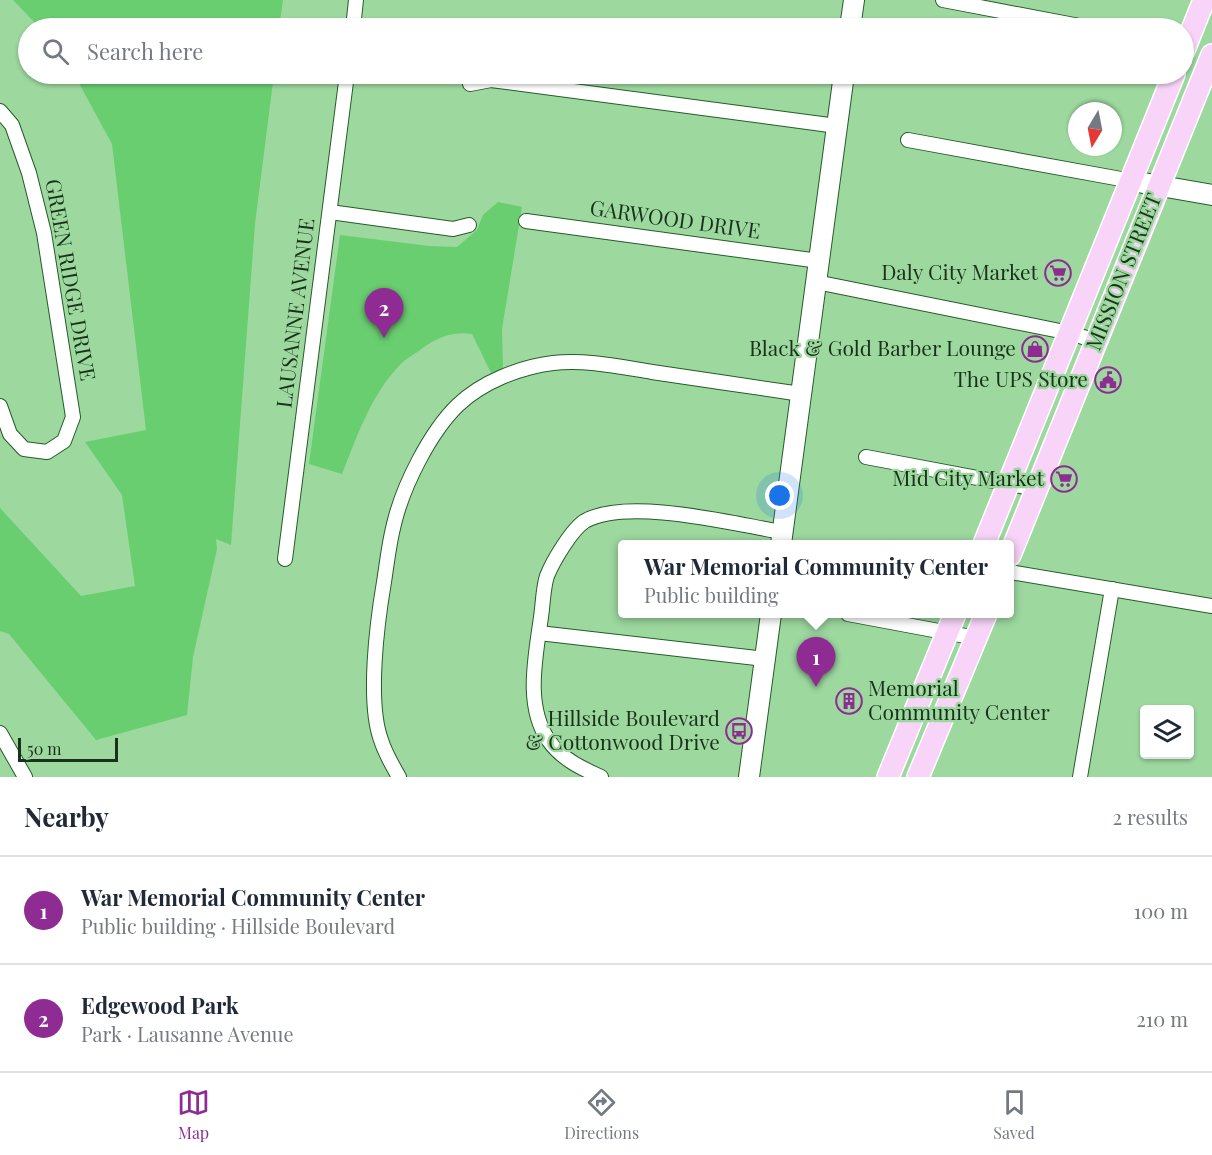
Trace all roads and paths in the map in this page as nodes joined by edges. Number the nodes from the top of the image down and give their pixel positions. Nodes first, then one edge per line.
1 (356, 0) edge
2 (854, 0) edge
3 (943, 0) edge
4 (1204, 0) edge
5 (354, 18) edge
6 (851, 18) edge
7 (1038, 18) edge
8 (1194, 24) edge
9 (1212, 55) edge
10 (346, 84) edge
11 (520, 84) edge
12 (843, 84) edge
13 (1170, 84) edge
14 (0, 111) edge
15 (837, 126) junction
16 (908, 140) dead end
17 (1132, 181) junction
18 (1159, 186) junction
19 (1212, 195) edge
20 (330, 212) junction
21 (526, 221) dead end
22 (469, 225) dead end
23 (819, 261) junction
24 (816, 282) junction
25 (1070, 333) junction
26 (1096, 341) junction
27 (801, 394) junction
28 (0, 406) edge
29 (866, 457) dead end
30 (1010, 484) junction
31 (1036, 489) junction
32 (782, 538) edge
33 (986, 540) edge
34 (1014, 545) edge
35 (285, 559) dead end
36 (1014, 573) edge
37 (1112, 589) junction
38 (1212, 606) edge
39 (770, 618) edge
40 (894, 618) edge
41 (984, 618) edge
42 (951, 623) edge
43 (539, 633) junction
44 (976, 638) junction
45 (765, 659) junction
46 (0, 733) edge
47 (25, 777) edge
48 (399, 777) edge
49 (601, 777) edge
50 (749, 777) edge
51 (888, 777) edge
52 (918, 777) edge
53 (1080, 777) edge

1 - 5 street
2 - 6 main road
3 - 7 street
4 - 8 main road
9 - 18 main road, MISSION STREET
10 - 20 street, LAUSANNE AVENUE
11 - 15 street
12 - 15 main road
13 - 17 main road, MISSION STREET
14 - 28 street, GREEN RIDGE DRIVE
15 - 23 main road
16 - 17 street
17 - 18 main road
17 - 25 main road, MISSION STREET
18 - 19 main road
18 - 26 main road, MISSION STREET
20 - 22 street
20 - 35 street, LAUSANNE AVENUE
21 - 23 street, GARWOOD DRIVE
23 - 24 main road
24 - 25 street
24 - 27 main road
25 - 26 street
25 - 30 main road, MISSION STREET
26 - 31 main road, MISSION STREET
27 - 32 main road
27 - 48 street
29 - 30 street
30 - 31 street
30 - 33 main road, MISSION STREET
31 - 34 main road, MISSION STREET
32 - 43 street
36 - 37 street
37 - 38 street
37 - 53 street
39 - 45 main road
40 - 42 street
41 - 44 main road
42 - 44 street
42 - 51 main road
43 - 45 street
43 - 49 street
44 - 52 main road
45 - 50 main road
46 - 47 street

